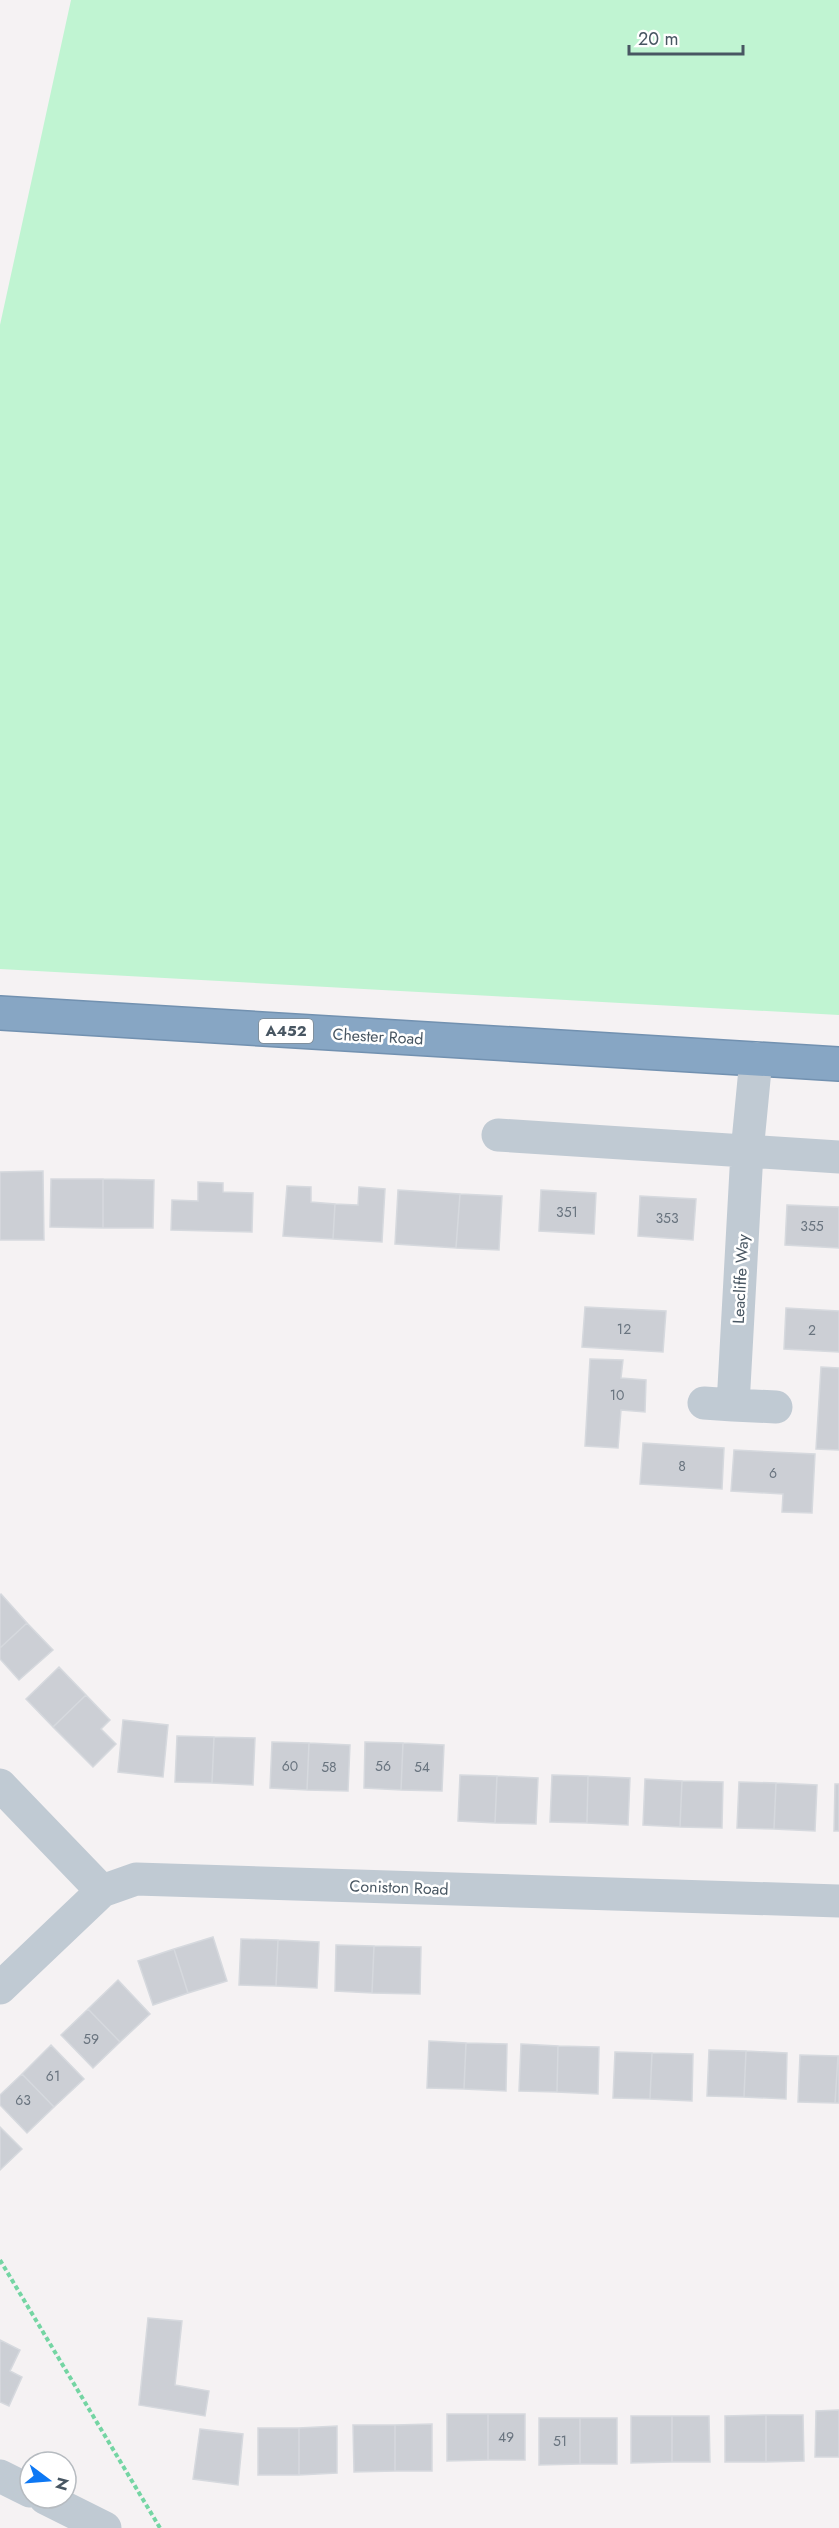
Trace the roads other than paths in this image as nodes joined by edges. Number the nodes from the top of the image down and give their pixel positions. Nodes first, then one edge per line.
1 (0, 1013) edge
2 (756, 1059) junction
3 (839, 1064) edge
4 (498, 1136) dead end
5 (747, 1152) junction
6 (839, 1157) edge
7 (776, 1407) dead end
8 (0, 1785) edge
9 (102, 1891) junction
10 (839, 1901) edge
11 (0, 1988) edge
12 (0, 2476) edge
13 (18, 2485) edge
14 (69, 2510) edge
15 (105, 2528) edge

1 - 2 highway, Chester Road / A452
2 - 3 highway, Chester Road / A452
2 - 5 street
4 - 5 street
5 - 6 street
5 - 7 street, Leacliffe Way
8 - 9 street
9 - 10 street, Coniston Road
9 - 11 street, Coniston Road
12 - 13 street
14 - 15 street

